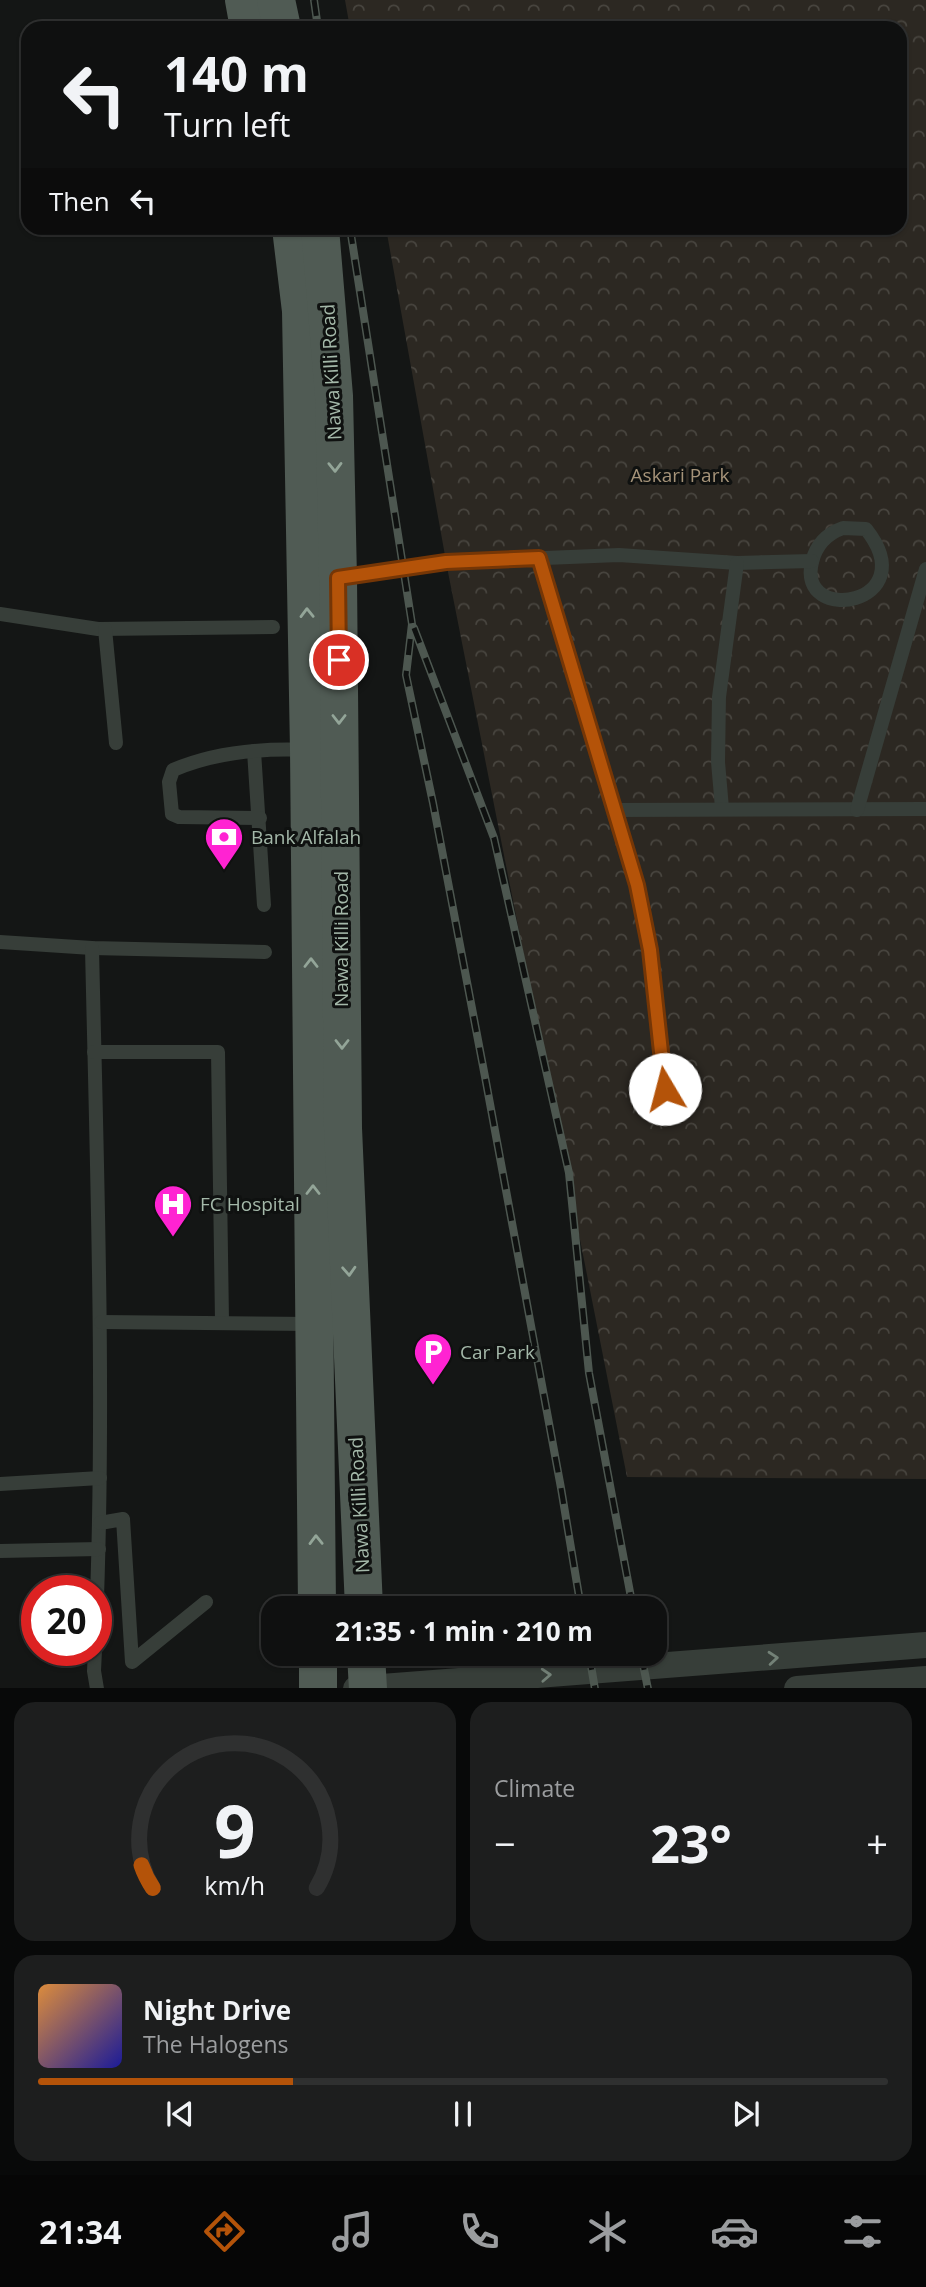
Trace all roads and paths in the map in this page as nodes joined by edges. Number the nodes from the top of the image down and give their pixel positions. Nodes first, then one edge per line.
1 (244, 0) edge
2 (276, 0) edge
3 (248, 21) edge
4 (280, 21) edge
5 (291, 235) edge
6 (321, 235) edge
7 (539, 558) junction
8 (812, 561) junction
9 (737, 563) junction
10 (926, 569) edge
11 (338, 578) junction
12 (0, 614) edge
13 (273, 626) dead end
14 (105, 629) junction
15 (116, 743) dead end
16 (309, 750) junction
17 (254, 751) junction
18 (722, 808) junction
19 (926, 809) edge
20 (616, 810) junction
21 (857, 810) junction
22 (260, 818) junction
23 (264, 905) dead end
24 (0, 942) edge
25 (92, 948) junction
26 (265, 952) dead end
27 (94, 1052) junction
28 (665, 1089) dead end
29 (222, 1321) junction
30 (101, 1322) junction
31 (314, 1324) junction
32 (100, 1479) junction
33 (0, 1484) edge
34 (100, 1522) junction
35 (99, 1549) junction
36 (0, 1550) edge
37 (98, 1575) edge
38 (317, 1596) edge
39 (363, 1596) edge
40 (206, 1602) dead end
41 (926, 1645) edge
42 (96, 1666) edge
43 (318, 1666) edge
44 (926, 1679) edge
45 (364, 1680) edge
46 (97, 1688) edge
47 (318, 1688) edge
48 (810, 1688) edge

1 - 3 main road
2 - 4 main road
16 -> 5 main road, Nawa Killi Road
6 -> 11 main road, Nawa Killi Road
7 - 9 lane
7 - 11 lane
7 - 20 lane
8 - 8 lane
8 - 9 lane
9 - 18 lane
10 - 21 lane
11 -> 39 main road, Nawa Killi Road
12 - 14 lane
13 - 14 lane
14 - 15 lane
16 - 17 lane
31 -> 16 main road, Nawa Killi Road
17 - 22 lane
17 - 22 lane
18 - 20 lane
18 - 21 lane
19 - 21 lane
20 - 28 lane
22 - 23 lane
24 - 25 lane
25 - 26 lane
25 - 27 lane
27 - 29 lane
27 - 30 lane
29 - 30 lane
29 - 31 lane
30 - 32 lane
38 -> 31 main road, Nawa Killi Road
32 - 33 lane
32 - 34 lane
34 - 35 lane
34 - 40 lane
35 - 36 lane
35 - 37 lane
45 -> 41 street
42 - 46 lane
43 - 47 main road
44 - 48 street

